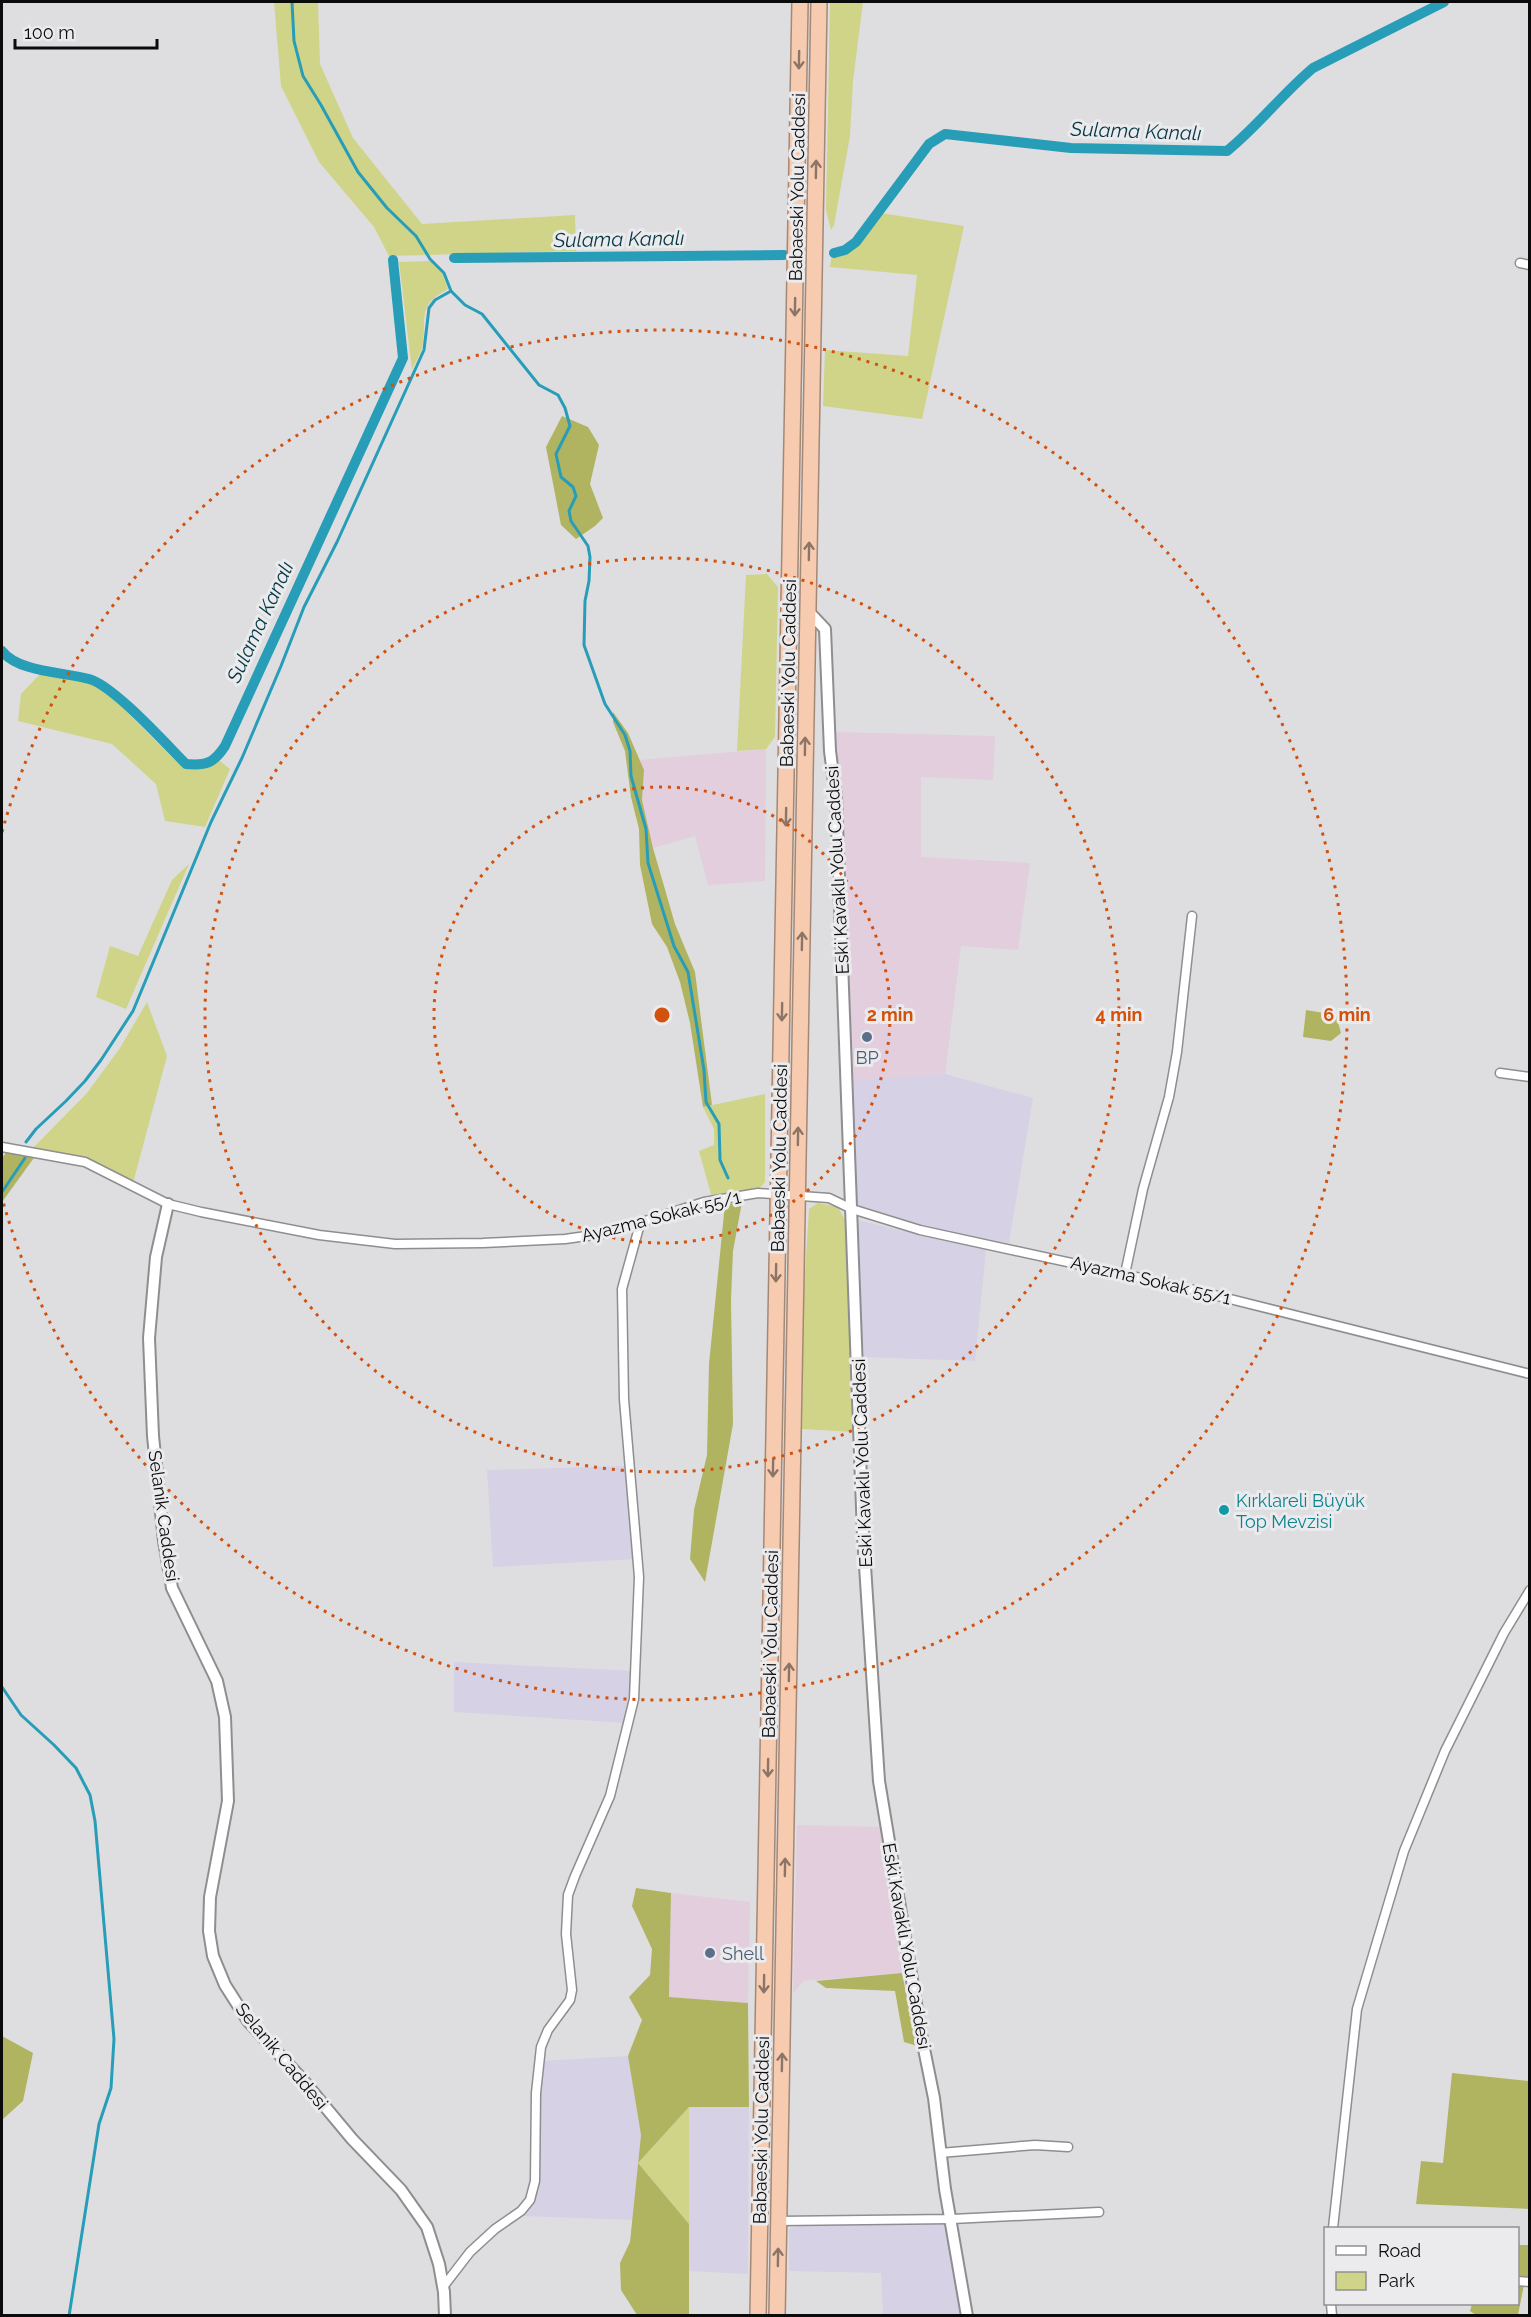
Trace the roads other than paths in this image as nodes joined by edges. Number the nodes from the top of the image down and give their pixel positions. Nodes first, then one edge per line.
1 (800, 2) edge
2 (819, 2) edge
3 (796, 227) junction
4 (815, 227) junction
5 (808, 611) junction
6 (1192, 916) dead end
7 (1500, 1073) dead end
8 (1530, 1077) edge
9 (2, 1146) edge
10 (777, 1194) junction
11 (796, 1194) junction
12 (168, 1204) junction
13 (852, 1209) junction
14 (640, 1224) junction
15 (1125, 1274) junction
16 (1530, 1374) edge
17 (1530, 1590) edge
18 (1068, 2147) dead end
19 (940, 2153) junction
20 (1098, 2212) dead end
21 (952, 2219) junction
22 (778, 2221) junction
23 (1334, 2227) edge
24 (443, 2287) junction
25 (445, 2316) edge
26 (758, 2316) edge
27 (777, 2316) edge
28 (967, 2316) edge

1 -> 3 highway, Babaeski Yolu Caddesi
4 -> 2 highway, Babaeski Yolu Caddesi
3 - 4 highway
3 -> 10 highway, Babaeski Yolu Caddesi
5 -> 4 highway, Babaeski Yolu Caddesi
11 -> 5 highway, Babaeski Yolu Caddesi
5 - 13 street, Eski Kavaklı Yolu Caddesi
6 - 15 street
7 - 8 street
9 - 12 street, Ayazma Sokak 55/1
10 - 11 street, Ayazma Sokak 55/1
10 - 14 street, Ayazma Sokak 55/1
10 -> 26 highway, Babaeski Yolu Caddesi
11 - 13 street, Ayazma Sokak 55/1
22 -> 11 highway, Babaeski Yolu Caddesi
12 - 14 street, Ayazma Sokak 55/1
12 - 24 street, Selanik Caddesi
13 - 15 street, Ayazma Sokak 55/1
13 - 19 street, Eski Kavaklı Yolu Caddesi
14 - 24 street
15 - 16 street, Ayazma Sokak 55/1
17 - 23 street
18 - 19 street
19 - 21 street, Eski Kavaklı Yolu Caddesi
20 - 21 street
21 - 22 street
21 - 28 street, Eski Kavaklı Yolu Caddesi
27 -> 22 highway, Babaeski Yolu Caddesi
24 - 25 street, Selanik Caddesi

